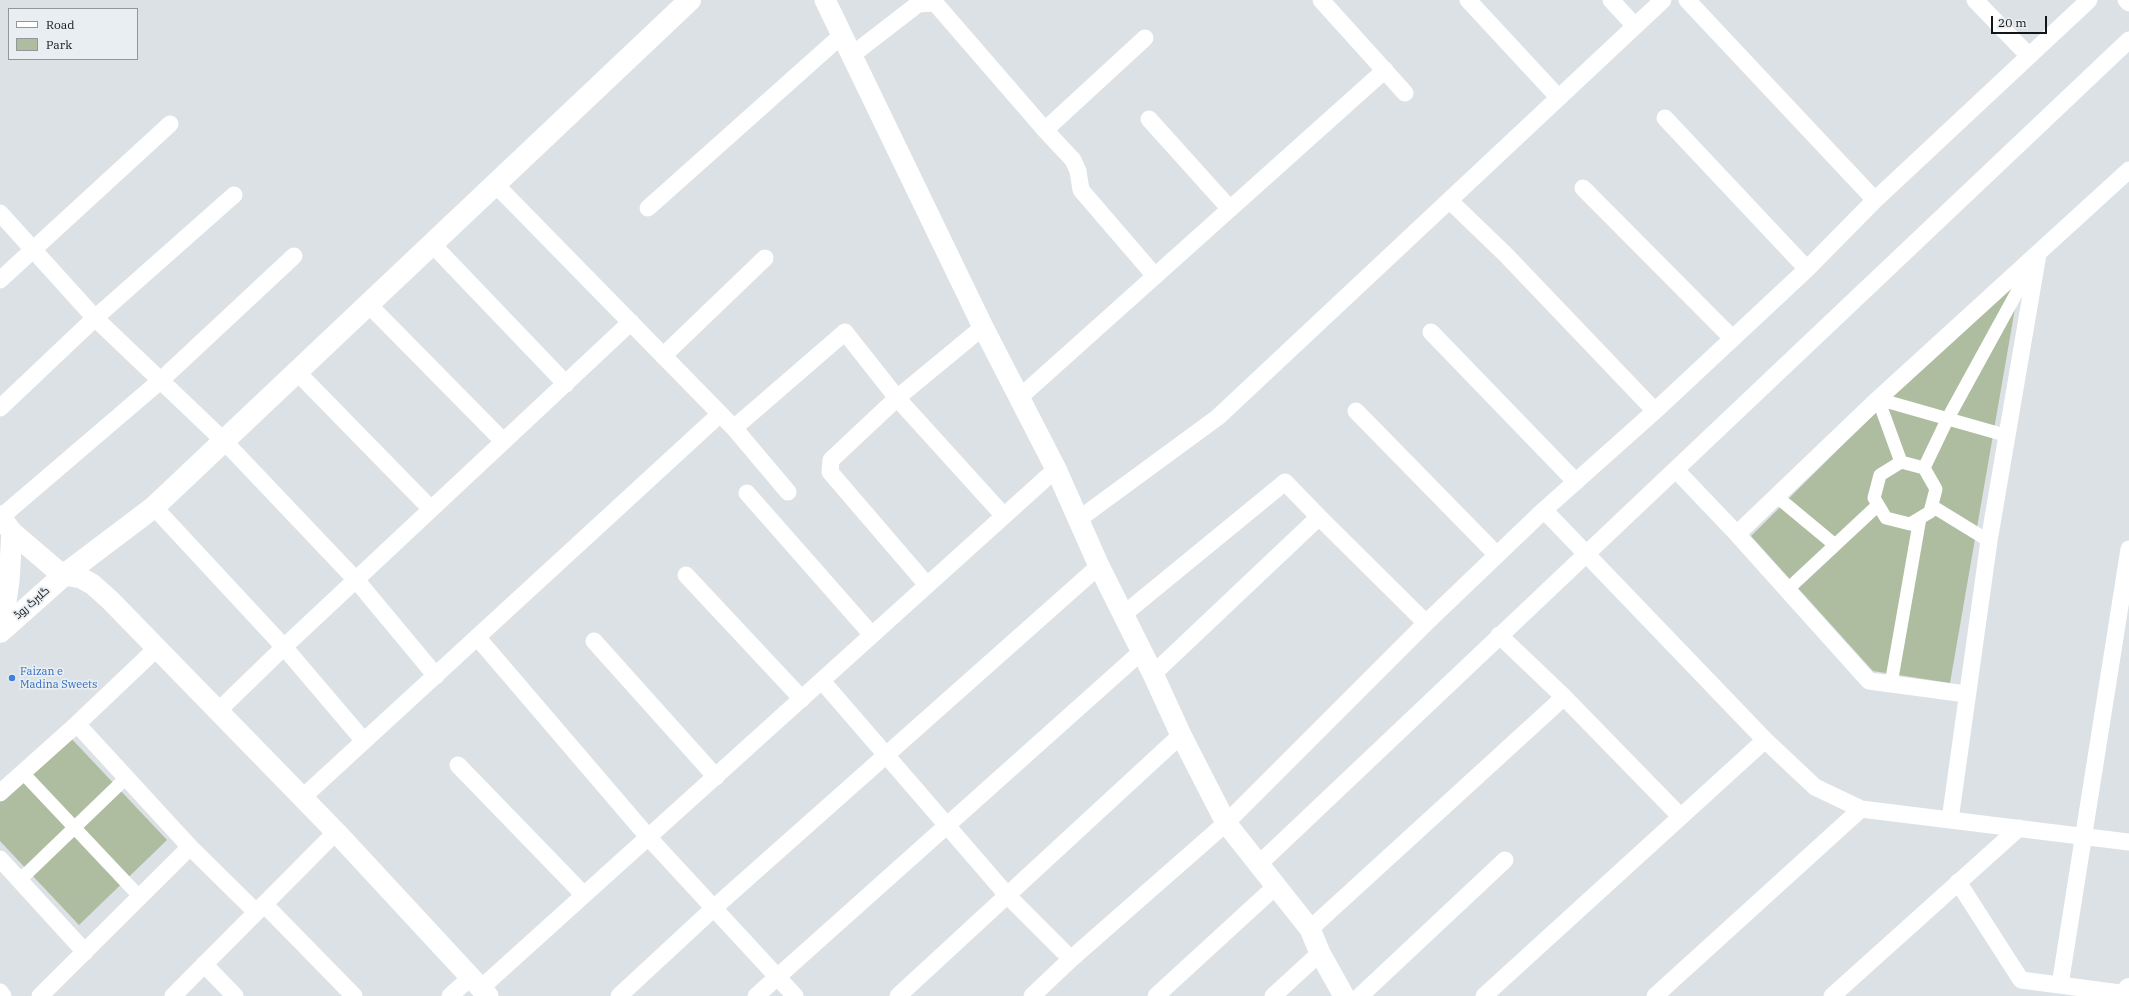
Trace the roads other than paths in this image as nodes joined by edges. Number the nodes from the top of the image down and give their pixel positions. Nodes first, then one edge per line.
1 (690, 0) edge
2 (825, 0) edge
3 (1321, 0) edge
4 (1468, 0) edge
5 (1611, 0) edge
6 (1663, 0) edge
7 (1687, 0) edge
8 (1975, 0) edge
9 (2089, 0) edge
10 (2126, 0) edge
11 (2129, 3) edge
12 (1634, 25) junction
13 (842, 35) junction
14 (1144, 38) dead end
15 (2129, 40) edge
16 (852, 55) junction
17 (2029, 56) junction
18 (1385, 70) junction
19 (1405, 93) dead end
20 (1558, 97) junction
21 (1665, 118) dead end
22 (1149, 119) dead end
23 (170, 124) dead end
24 (1045, 130) junction
25 (2129, 170) edge
26 (496, 185) junction
27 (1583, 188) dead end
28 (234, 195) dead end
29 (1875, 200) junction
30 (1450, 201) junction
31 (648, 208) dead end
32 (1230, 209) junction
33 (0, 213) edge
34 (432, 244) junction
35 (32, 250) junction
36 (2038, 254) junction
37 (294, 256) dead end
38 (765, 258) dead end
39 (1807, 270) junction
40 (1155, 276) junction
41 (0, 280) edge
42 (368, 304) junction
43 (95, 318) junction
44 (631, 322) junction
45 (983, 327) junction
46 (1431, 332) dead end
47 (1732, 338) junction
48 (663, 356) junction
49 (298, 372) junction
50 (160, 381) junction
51 (566, 384) junction
52 (1020, 397) junction
53 (897, 398) junction
54 (1878, 399) junction
55 (0, 408) edge
56 (1356, 411) dead end
57 (1655, 411) junction
58 (720, 414) junction
59 (1948, 418) junction
60 (734, 428) junction
61 (2008, 436) junction
62 (224, 441) junction
63 (503, 441) junction
64 (1900, 462) junction
65 (1924, 468) junction
66 (1056, 469) junction
67 (1676, 470) junction
68 (1576, 482) junction
69 (788, 492) dead end
70 (747, 493) dead end
71 (1776, 496) junction
72 (1878, 505) junction
73 (1932, 506) junction
74 (154, 507) junction
75 (431, 509) junction
76 (1544, 510) junction
77 (1004, 516) junction
78 (1319, 517) junction
79 (1920, 518) junction
80 (1079, 519) junction
81 (4, 522) edge
82 (1737, 534) junction
83 (1989, 541) junction
84 (1836, 545) junction
85 (2129, 549) edge
86 (1586, 554) junction
87 (1497, 555) junction
88 (1099, 566) junction
89 (64, 575) junction
90 (686, 575) dead end
91 (357, 581) junction
92 (927, 585) junction
93 (1787, 590) junction
94 (1124, 614) junction
95 (1426, 623) junction
96 (1, 631) edge
97 (872, 635) junction
98 (1499, 635) junction
99 (477, 637) junction
100 (594, 641) dead end
101 (284, 647) junction
102 (157, 648) junction
103 (1140, 652) junction
104 (1153, 674) junction
105 (436, 676) junction
106 (822, 680) junction
107 (1891, 684) junction
108 (1966, 694) junction
109 (1564, 697) junction
110 (802, 699) junction
111 (218, 711) junction
112 (77, 724) junction
113 (1180, 735) junction
114 (1765, 740) junction
115 (364, 741) junction
116 (886, 755) junction
117 (458, 765) dead end
118 (22, 772) junction
119 (716, 777) junction
120 (126, 778) junction
121 (0, 793) edge
122 (302, 798) junction
123 (1862, 809) junction
124 (1680, 816) junction
125 (1950, 820) junction
126 (1226, 823) junction
127 (946, 826) junction
128 (75, 828) junction
129 (2019, 828) junction
130 (336, 832) junction
131 (2083, 836) junction
132 (649, 838) junction
133 (2129, 842) edge
134 (190, 847) junction
135 (0, 859) edge
136 (1505, 860) dead end
137 (1258, 865) junction
138 (20, 880) junction
139 (1958, 882) junction
140 (1276, 886) junction
141 (584, 895) junction
142 (1007, 895) junction
143 (139, 896) junction
144 (715, 907) junction
145 (260, 908) junction
146 (1310, 929) junction
147 (85, 952) junction
148 (1320, 953) junction
149 (1072, 959) junction
150 (204, 964) junction
151 (777, 977) junction
152 (2060, 985) junction
153 (480, 987) edge
154 (0, 992) edge
155 (2087, 992) edge
156 (2128, 993) edge
157 (3, 996) edge
158 (40, 996) edge
159 (173, 996) edge
160 (235, 996) edge
161 (354, 996) edge
162 (450, 996) edge
163 (620, 996) edge
164 (756, 996) edge
165 (795, 996) edge
166 (898, 996) edge
167 (1032, 996) edge
168 (1156, 996) edge
169 (1273, 996) edge
170 (1344, 996) edge
171 (1360, 996) edge
172 (1484, 996) edge
173 (1655, 996) edge
174 (1832, 996) edge

1 - 26 main road, گلبرگ روڈ
2 - 13 street
3 - 18 street
4 - 20 street
5 - 12 street
6 - 12 street
7 - 29 street
8 - 17 street
9 - 17 street
10 - 11 street
12 - 20 street
13 - 16 street
13 - 31 street
14 - 24 street
15 - 67 street
16 - 24 street
16 - 45 street
17 - 29 street
18 - 19 street
18 - 32 street
20 - 30 street
21 - 39 street
22 - 32 street
23 - 35 street
24 - 40 street
25 - 36 street
26 - 34 main road, گلبرگ روڈ
26 - 44 street
27 - 47 street
28 - 43 street
29 - 39 street
30 - 57 street
30 - 80 street
32 - 40 street
33 - 35 street
34 - 42 main road, گلبرگ روڈ
34 - 51 street
35 - 41 street
35 - 43 street
36 - 54 street
36 - 59 street
36 - 61 street
37 - 50 street
38 - 48 street
39 - 47 street
40 - 52 street
42 - 49 main road, گلبرگ روڈ
42 - 63 street
43 - 50 street
43 - 55 street
44 - 48 street
44 - 51 street
45 - 52 street
45 - 53 street
46 - 68 street
47 - 57 street
48 - 58 street
49 - 62 main road, گلبرگ روڈ
49 - 75 street
50 - 62 street
50 - 81 street
51 - 63 street
52 - 66 street
53 - 60 street
53 - 77 street
53 - 92 street
54 - 59 street
54 - 64 street
54 - 71 street
56 - 87 street
57 - 68 street
58 - 60 street
58 - 99 street
59 - 61 street
59 - 65 street
60 - 69 street
61 - 83 street
62 - 74 main road, گلبرگ روڈ
62 - 91 street
63 - 75 street
64 - 65 street
64 - 72 street
65 - 73 street
66 - 77 street
66 - 80 street
67 - 82 street
67 - 86 street
68 - 76 street
70 - 97 street
71 - 82 street
71 - 84 street
72 - 79 street
72 - 84 street
73 - 79 street
73 - 83 street
74 - 89 main road, گلبرگ روڈ
74 - 101 street
75 - 91 street
76 - 86 street
76 - 87 street
77 - 92 street
78 - 94 street
78 - 95 street
78 - 104 street
79 - 107 street
80 - 88 street
81 - 89 street
81 - 96 street
82 - 93 street
83 - 108 street
84 - 93 street
85 - 131 street
86 - 98 street
86 - 114 street
87 - 95 street
88 - 94 street
88 - 116 street
89 - 96 main road, گلبرگ روڈ
89 - 102 street
90 - 110 street
91 - 101 street
91 - 105 street
92 - 97 street
93 - 107 street
94 - 103 street
95 - 126 street
97 - 106 street
98 - 109 street
98 - 137 street
99 - 105 street
99 - 132 street
100 - 119 street
101 - 111 street
101 - 115 street
102 - 111 street
102 - 112 street
103 - 104 street
103 - 127 street
104 - 113 street
105 - 115 street
106 - 110 street
106 - 116 street
107 - 108 street
108 - 125 street
109 - 124 street
109 - 146 street
110 - 119 street
111 - 122 street
112 - 118 street
112 - 120 street
113 - 126 street
113 - 142 street
114 - 123 street
114 - 124 street
115 - 122 street
116 - 127 street
116 - 144 street
117 - 141 street
118 - 121 street
118 - 128 street
119 - 132 street
120 - 128 street
120 - 134 street
122 - 130 street
123 - 125 street
123 - 173 street
124 - 172 street
125 - 129 street
126 - 137 street
126 - 149 street
127 - 142 street
127 - 151 street
128 - 138 street
128 - 143 street
129 - 131 street
129 - 139 street
130 - 145 street
130 - 153 street
131 - 133 street
131 - 152 street
132 - 141 street
132 - 144 street
134 - 143 street
134 - 145 street
135 - 138 street
136 - 171 street
137 - 140 street
138 - 147 street
139 - 152 street
139 - 174 street
140 - 146 street
140 - 168 street
141 - 153 street
142 - 149 street
142 - 166 street
143 - 147 street
144 - 151 street
144 - 163 street
145 - 150 street
145 - 161 street
146 - 148 street
147 - 158 street
148 - 169 street
148 - 170 street
149 - 167 street
150 - 159 street
150 - 160 street
151 - 164 street
151 - 165 street
152 - 155 street
153 - 162 street
154 - 157 street
155 - 156 street

